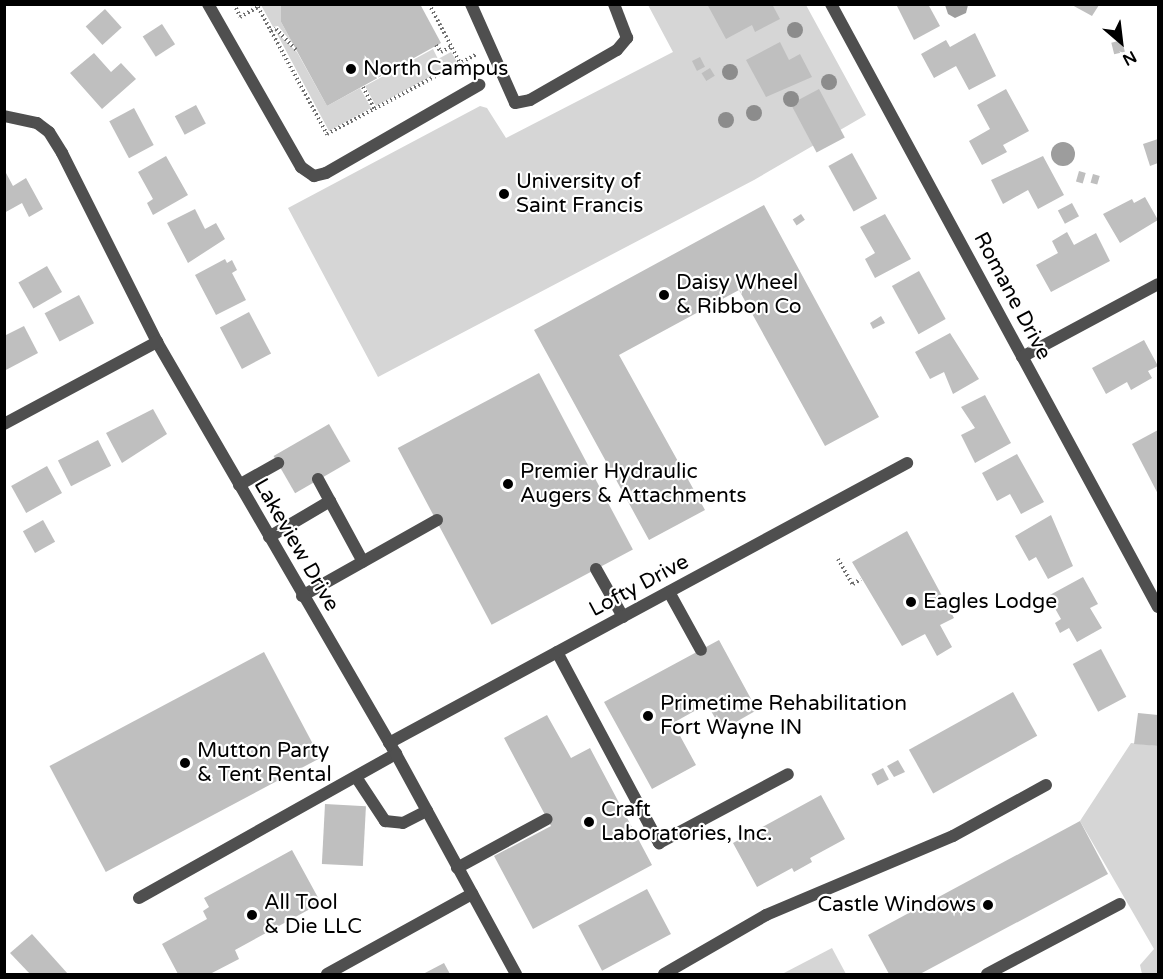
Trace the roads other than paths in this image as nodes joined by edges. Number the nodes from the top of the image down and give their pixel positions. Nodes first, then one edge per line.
1 (208, 4) edge
2 (471, 4) edge
3 (614, 4) edge
4 (831, 4) edge
5 (479, 86) dead end
6 (4, 116) edge
7 (1158, 284) edge
8 (157, 342) junction
9 (1022, 357) junction
10 (4, 424) edge
11 (278, 463) dead end
12 (907, 463) dead end
13 (318, 478) dead end
14 (239, 484) junction
15 (330, 501) junction
16 (437, 520) dead end
17 (269, 537) junction
18 (363, 562) junction
19 (596, 569) dead end
20 (669, 592) junction
21 (302, 596) junction
22 (1158, 607) edge
23 (623, 617) junction
24 (701, 650) dead end
25 (557, 652) junction
26 (389, 743) junction
27 (396, 754) junction
28 (788, 774) dead end
29 (356, 777) junction
30 (1046, 786) dead end
31 (427, 811) junction
32 (547, 819) dead end
33 (457, 868) junction
34 (472, 894) junction
35 (139, 898) dead end
36 (1120, 904) dead end
37 (327, 975) edge
38 (516, 975) edge
39 (664, 975) edge
40 (987, 975) edge

1 - 5 street
2 - 3 street
4 - 9 street, Romane Drive
6 - 8 street, Lakeview Drive
7 - 9 street
8 - 10 street
8 - 14 street, Lakeview Drive
9 - 22 street, Romane Drive
11 - 14 street
12 - 20 street, Lofty Drive
13 - 15 street
14 - 17 street, Lakeview Drive
15 - 17 street
15 - 18 street
16 - 18 street
17 - 21 street, Lakeview Drive
18 - 21 street
19 - 23 street
20 - 23 street, Lofty Drive
20 - 24 street
21 - 26 street, Lakeview Drive
23 - 25 street, Lofty Drive
25 - 26 street, Lofty Drive
25 - 28 street
26 - 27 street, Lakeview Drive
27 - 29 street
27 - 31 street, Lakeview Drive
29 - 31 street
29 - 35 street
30 - 39 street
31 - 33 street, Lakeview Drive
32 - 33 street
33 - 34 street, Lakeview Drive
34 - 37 street
34 - 38 street, Lakeview Drive
36 - 40 street

